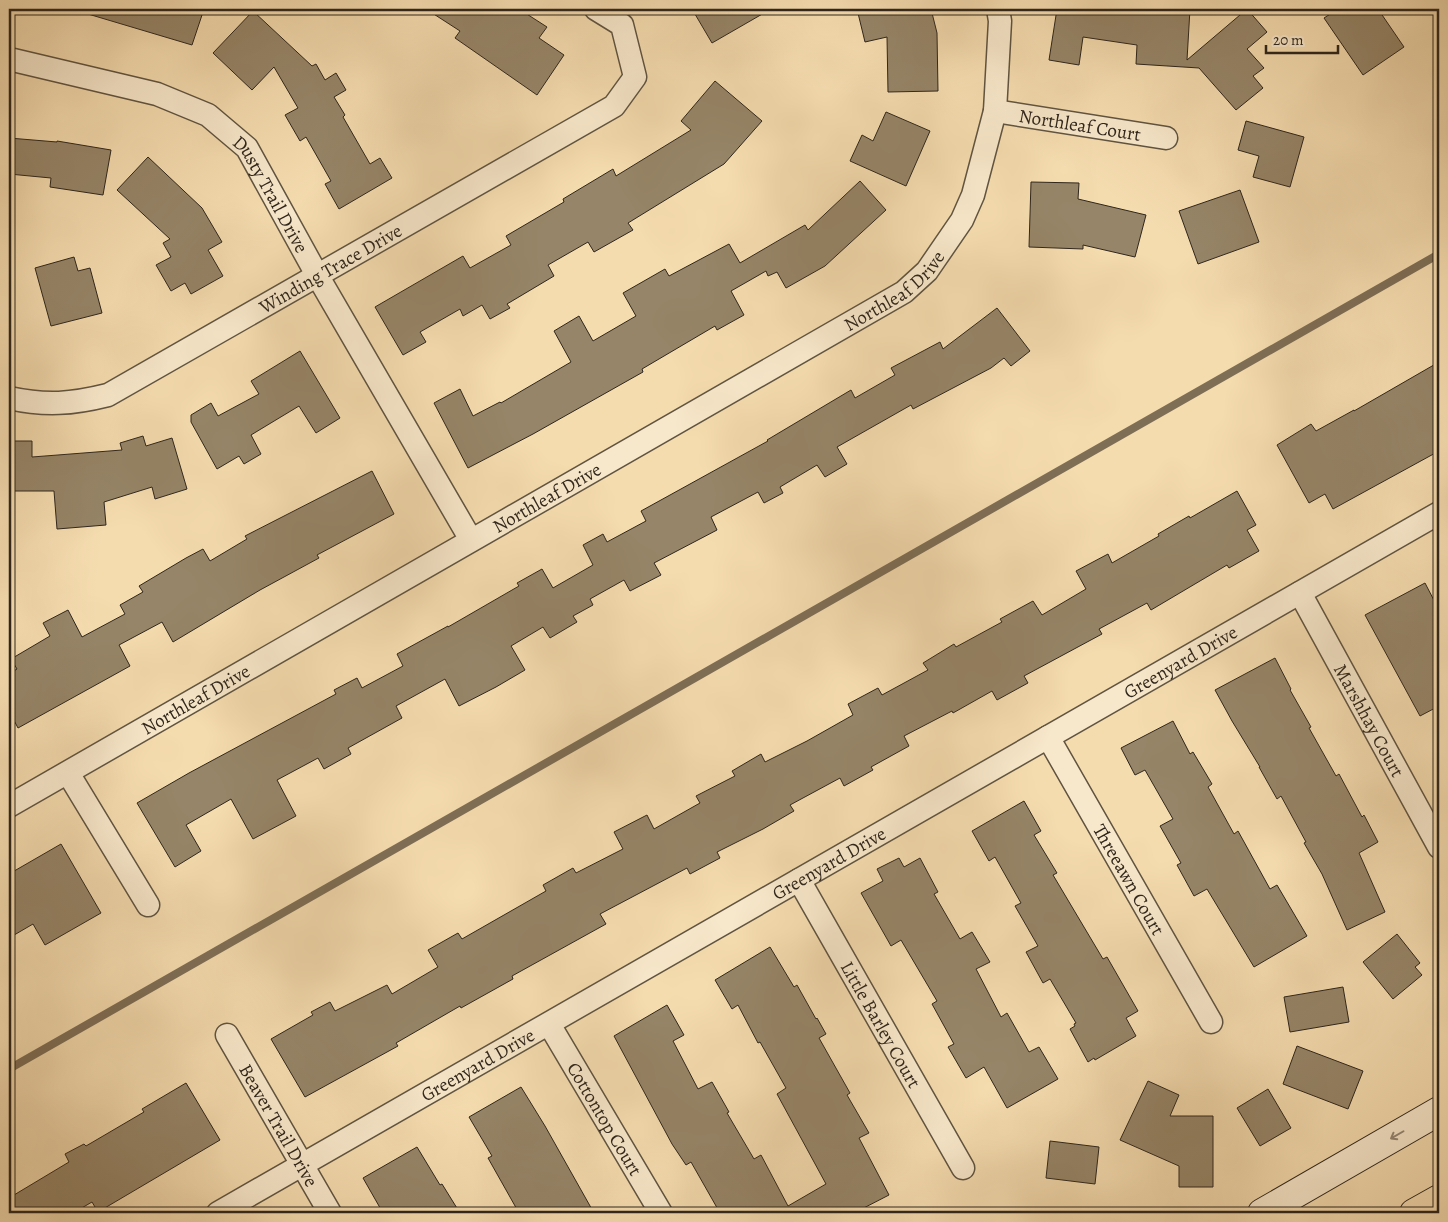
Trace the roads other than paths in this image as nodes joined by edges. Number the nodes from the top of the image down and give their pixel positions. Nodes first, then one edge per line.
1 (596, 9) edge
2 (998, 9) edge
3 (9, 60) edge
4 (995, 111) junction
5 (1166, 138) dead end
6 (317, 275) junction
7 (9, 398) edge
8 (1439, 513) edge
9 (471, 540) junction
10 (1300, 593) junction
11 (1048, 737) junction
12 (68, 773) junction
13 (9, 806) edge
14 (1439, 847) edge
15 (799, 880) junction
16 (148, 905) dead end
17 (1212, 1022) dead end
18 (549, 1024) junction
19 (227, 1036) dead end
20 (1439, 1111) edge
21 (302, 1165) junction
22 (963, 1168) dead end
23 (1439, 1198) edge
24 (218, 1213) edge
25 (330, 1213) edge
26 (661, 1213) edge
27 (1262, 1213) edge
28 (1414, 1213) edge

1 - 6 street, Winding Trace Drive
2 - 4 street, Northleaf Drive
3 - 6 street, Dusty Trail Drive
4 - 5 street, Northleaf Court
4 - 9 street, Northleaf Drive
6 - 7 street, Winding Trace Drive
6 - 9 street, Dusty Trail Drive
8 - 10 street, Greenyard Drive
9 - 12 street, Northleaf Drive
10 - 11 street, Greenyard Drive
10 - 14 street, Marshhay Court
11 - 15 street, Greenyard Drive
11 - 17 street, Threeawn Court
12 - 13 street, Northleaf Drive
12 - 16 street
15 - 18 street, Greenyard Drive
15 - 22 street, Little Barley Court
18 - 21 street, Greenyard Drive
18 - 26 street, Cottontop Court
19 - 21 street, Beaver Trail Drive
20 -> 27 main road
21 - 24 street, Greenyard Drive
21 - 25 street, Beaver Trail Drive
23 - 28 highway

